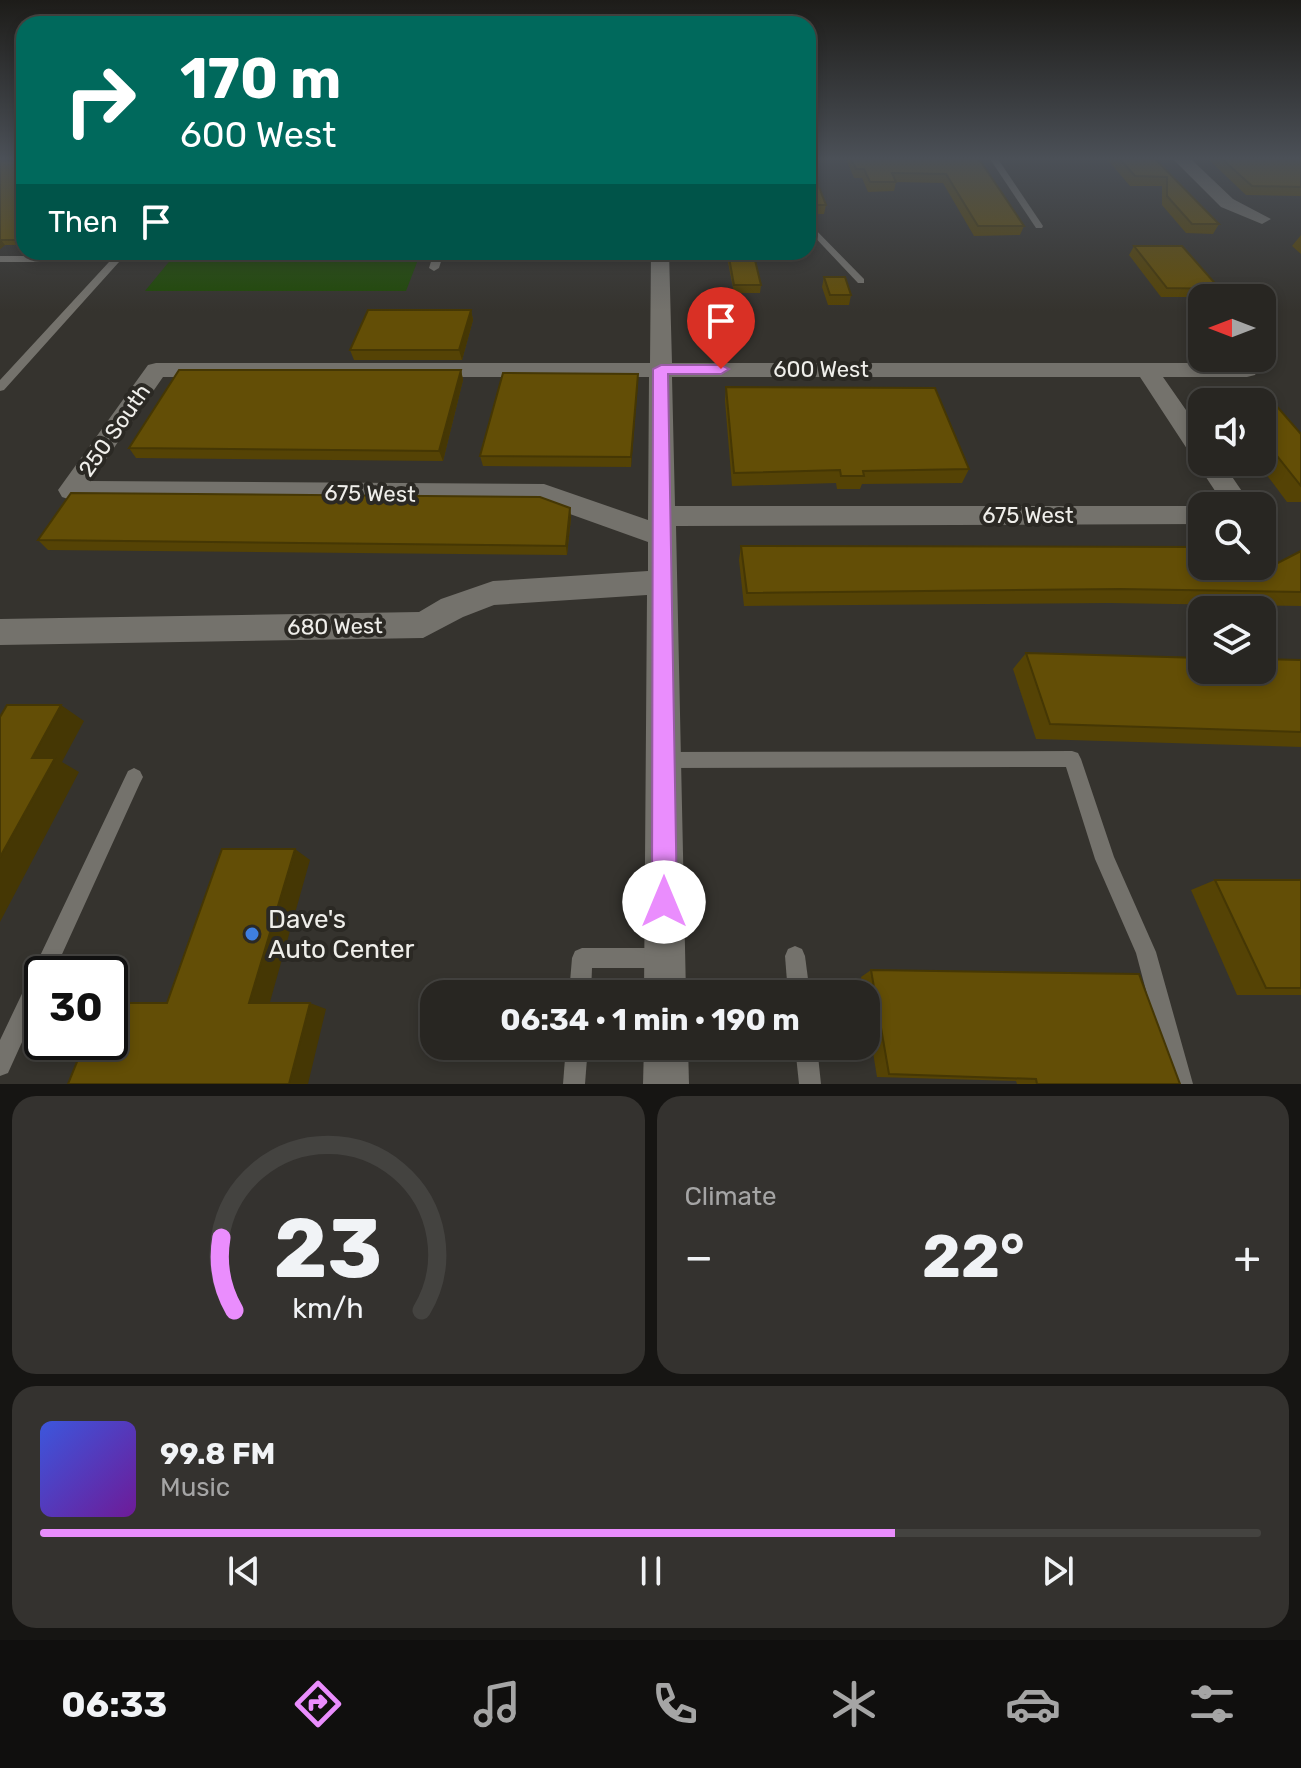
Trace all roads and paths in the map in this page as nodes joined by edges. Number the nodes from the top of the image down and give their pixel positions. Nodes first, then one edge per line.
1 (1028, 210) edge
2 (1241, 210) edge
3 (1262, 219) dead end
4 (1039, 226) dead end
5 (816, 233) edge
6 (115, 260) edge
7 (436, 260) edge
8 (660, 260) edge
9 (434, 268) dead end
10 (861, 281) dead end
11 (661, 369) junction
12 (156, 370) joint
13 (1147, 370) junction
14 (1188, 370) edge
15 (0, 387) edge
16 (1188, 431) edge
17 (71, 490) joint
18 (1188, 514) edge
19 (662, 526) junction
20 (662, 582) junction
21 (0, 632) edge
22 (663, 760) junction
23 (134, 777) dead end
24 (795, 956) dead end
25 (665, 958) junction
26 (581, 980) edge
27 (665, 980) edge
28 (798, 980) edge
29 (576, 1060) edge
30 (666, 1060) edge
31 (807, 1060) edge
32 (0, 1065) edge
33 (574, 1084) edge
34 (666, 1084) edge
35 (810, 1084) edge
36 (1182, 1084) edge

1 - 4 lane
2 - 3 street
5 - 10 lane
6 - 15 lane
7 - 9 lane
8 - 11 street
11 - 12 street, 600 West
11 - 13 street, 600 West
11 - 19 street
12 - 17 street, 250 South
13 - 14 street, 600 West
13 - 16 street
17 - 19 street, 675 West
18 - 19 street, 675 West
19 - 20 street
20 - 21 street, 680 West
20 - 22 street
22 - 25 street
22 - 36 lane
23 - 32 lane
24 - 28 lane
25 - 26 lane
25 - 27 street
29 - 33 lane
30 - 34 street
31 - 35 lane

